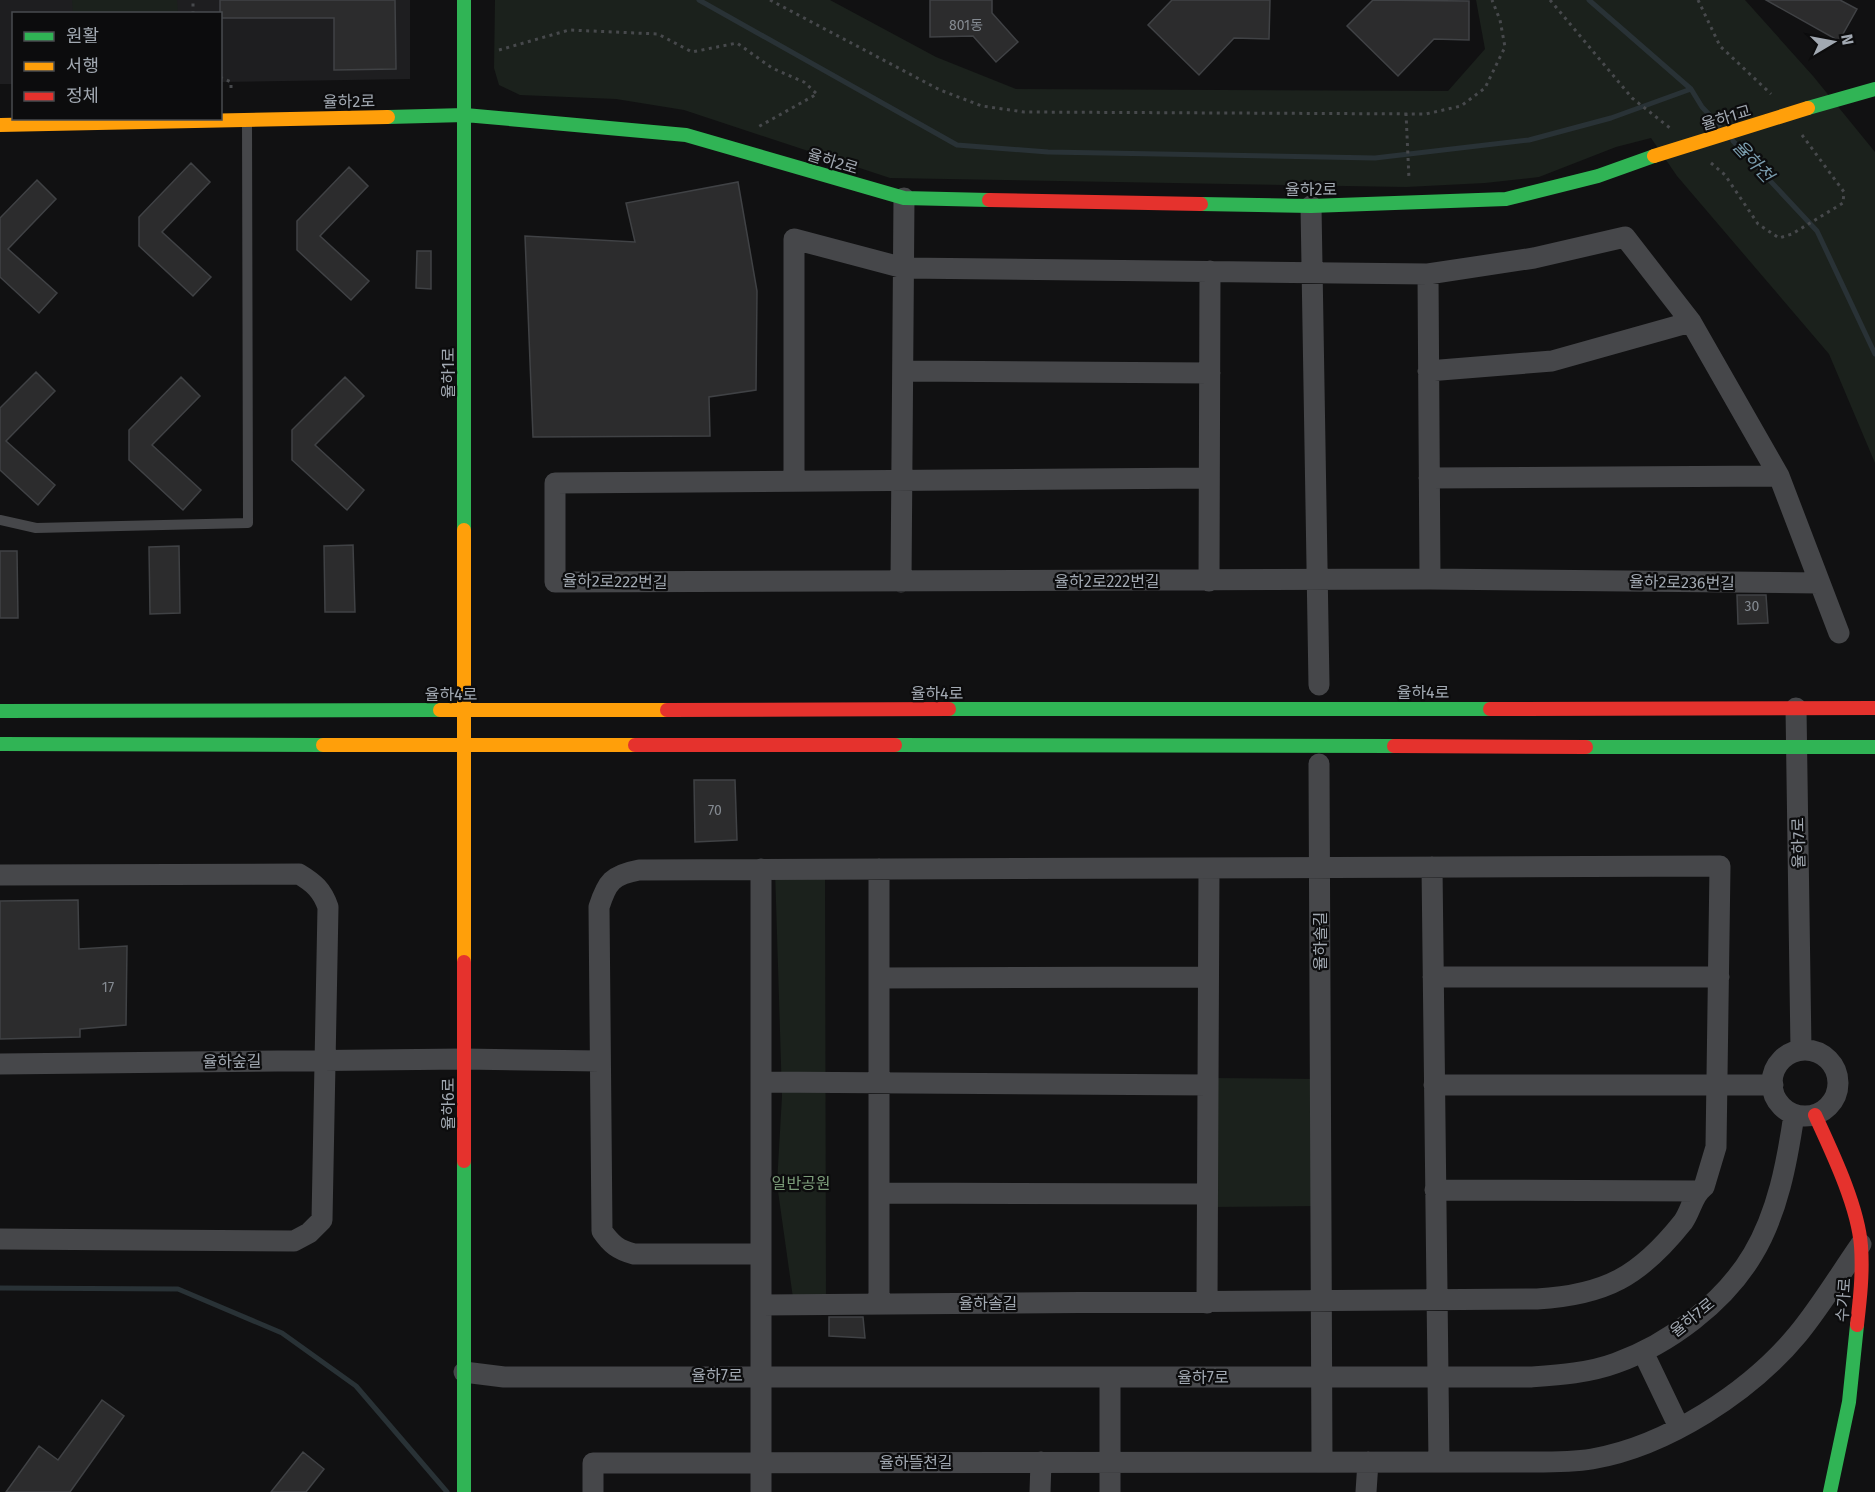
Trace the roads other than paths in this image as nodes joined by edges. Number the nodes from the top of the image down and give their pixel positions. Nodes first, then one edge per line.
1 (464, 0) edge
2 (1875, 89) edge
3 (465, 115) junction
4 (247, 120) junction
5 (0, 125) edge
6 (1654, 156) joint
7 (904, 198) junction
8 (1311, 206) junction
9 (904, 268) junction
10 (1210, 271) junction
11 (1312, 274) junction
12 (1428, 274) junction
13 (1691, 322) junction
14 (903, 371) junction
15 (1428, 371) junction
16 (1210, 373) junction
17 (1779, 476) junction
18 (1209, 478) junction
19 (1429, 478) junction
20 (902, 480) junction
21 (794, 481) junction
22 (0, 520) edge
23 (1430, 579) junction
24 (1209, 581) junction
25 (1318, 581) junction
26 (901, 582) junction
27 (1819, 584) junction
28 (1839, 633) dead end
29 (1319, 685) dead end
30 (1796, 708) junction
31 (1875, 708) edge
32 (465, 710) junction
33 (0, 711) edge
34 (0, 744) edge
35 (465, 745) junction
36 (1796, 747) junction
37 (1875, 747) edge
38 (1319, 764) dead end
39 (1431, 867) junction
40 (1209, 868) junction
41 (1320, 868) junction
42 (761, 869) junction
43 (879, 869) junction
44 (0, 875) edge
45 (1208, 977) junction
46 (1433, 977) junction
47 (1719, 977) junction
48 (879, 978) junction
49 (1801, 1050) junction
50 (464, 1059) junction
51 (325, 1061) junction
52 (600, 1061) junction
53 (0, 1064) edge
54 (761, 1082) junction
55 (880, 1083) junction
56 (1208, 1085) junction
57 (1434, 1085) junction
58 (1717, 1085) junction
59 (1773, 1085) junction
60 (1794, 1114) junction
61 (1815, 1115) junction
62 (1435, 1190) junction
63 (1698, 1191) junction
64 (880, 1193) junction
65 (1207, 1194) junction
66 (0, 1239) edge
67 (1861, 1244) junction
68 (761, 1254) junction
69 (1437, 1300) junction
70 (1321, 1302) junction
71 (879, 1303) junction
72 (1207, 1303) junction
73 (761, 1305) junction
74 (1643, 1352) junction
75 (464, 1372) junction
76 (761, 1375) junction
77 (1110, 1377) junction
78 (1322, 1377) junction
79 (1438, 1377) junction
80 (1679, 1427) junction
81 (761, 1462) junction
82 (1041, 1462) junction
83 (1110, 1462) junction
84 (1322, 1462) junction
85 (1368, 1462) junction
86 (1439, 1462) junction
87 (464, 1492) edge
88 (593, 1492) edge
89 (761, 1492) edge
90 (1040, 1492) edge
91 (1110, 1492) edge
92 (1366, 1492) edge
93 (1830, 1492) edge

1 - 3 street, 율하1로
2 - 6 street, 율하1교, bridge
3 - 4 street, 율하2로
3 - 7 street, 율하2로
3 - 32 street, 율하1로
4 - 5 street, 율하2로
4 - 22 lane
6 - 8 street, 율하2로
7 - 8 street, 율하2로
7 - 9 street
8 - 11 street
9 - 10 street
9 - 14 street
9 - 21 street
10 - 11 street
10 - 16 street
11 - 12 street
11 - 25 street
12 - 13 street
12 - 15 street
13 - 15 street
13 - 17 street
14 - 16 street
14 - 20 street
15 - 19 street
16 - 18 street
17 - 19 street
17 - 27 street
18 - 20 street, 율하2로222번길
18 - 24 street
19 - 23 street
20 - 21 street, 율하2로222번길
20 - 26 street
21 - 26 street, 율하2로222번길
23 - 25 street, 율하2로236번길
23 - 27 street, 율하2로236번길
24 - 25 street, 율하2로222번길
24 - 26 street, 율하2로222번길
25 - 29 street
27 - 28 street
30 - 31 street, 율하4로
30 - 32 street, 율하4로
30 - 36 street, 율하7로
32 - 33 street, 율하4로
32 - 35 street, 율하1로
34 - 35 street
35 - 36 street
35 - 50 street, 율하6로
36 - 37 street
36 - 49 street, 율하7로
38 - 41 street
39 - 41 street, 율하솔길
39 - 46 street
39 - 47 street, 율하솔길
40 - 41 street, 율하솔길
40 - 43 street, 율하솔길
40 - 45 street
41 - 70 street, 율하솔길
42 - 43 street, 율하솔길
42 - 52 street, 율하솔길
42 - 54 street
43 - 48 street
44 - 51 street
45 - 48 street
45 - 56 street
46 - 47 street
46 - 57 street
47 - 58 street, 율하솔길
48 - 55 street
49 - 59 street
49 - 61 street
50 - 51 street, 율하숲길
50 - 52 street, 율하숲길
50 - 75 street, 율하6로
51 - 53 street, 율하숲길
51 - 66 street
52 - 68 street, 율하솔길
54 - 55 street
54 - 68 street
55 - 56 street
55 - 64 street
56 - 65 street
57 - 58 street
57 - 62 street
58 - 59 street
58 - 63 street, 율하솔길
59 - 60 street
60 - 61 street
60 - 74 street, 율하7로
61 - 67 street, 수가로
62 - 63 street
62 - 69 street
63 - 69 street, 율하솔길
64 - 65 street
64 - 71 street
65 - 72 street
67 - 80 street, 율하뜰천길
67 - 93 street, 수가로
68 - 73 street
69 - 70 street, 율하솔길
69 - 79 street
70 - 72 street, 율하솔길
70 - 78 street
71 - 72 street, 율하솔길
71 - 73 street, 율하솔길
73 - 76 street
74 - 79 street, 율하7로
74 - 80 street
75 - 76 street, 율하7로
75 - 87 street, 율하6로
76 - 77 street, 율하7로
76 - 81 street
77 - 78 street, 율하7로
77 - 83 street
78 - 79 street, 율하7로
78 - 84 street
79 - 86 street
80 - 86 street, 율하뜰천길
81 - 82 street, 율하뜰천길
81 - 88 street, 율하뜰천길
81 - 89 street
82 - 83 street, 율하뜰천길
82 - 90 street
83 - 84 street, 율하뜰천길
83 - 91 street
84 - 85 street, 율하뜰천길
85 - 86 street, 율하뜰천길
85 - 92 street

